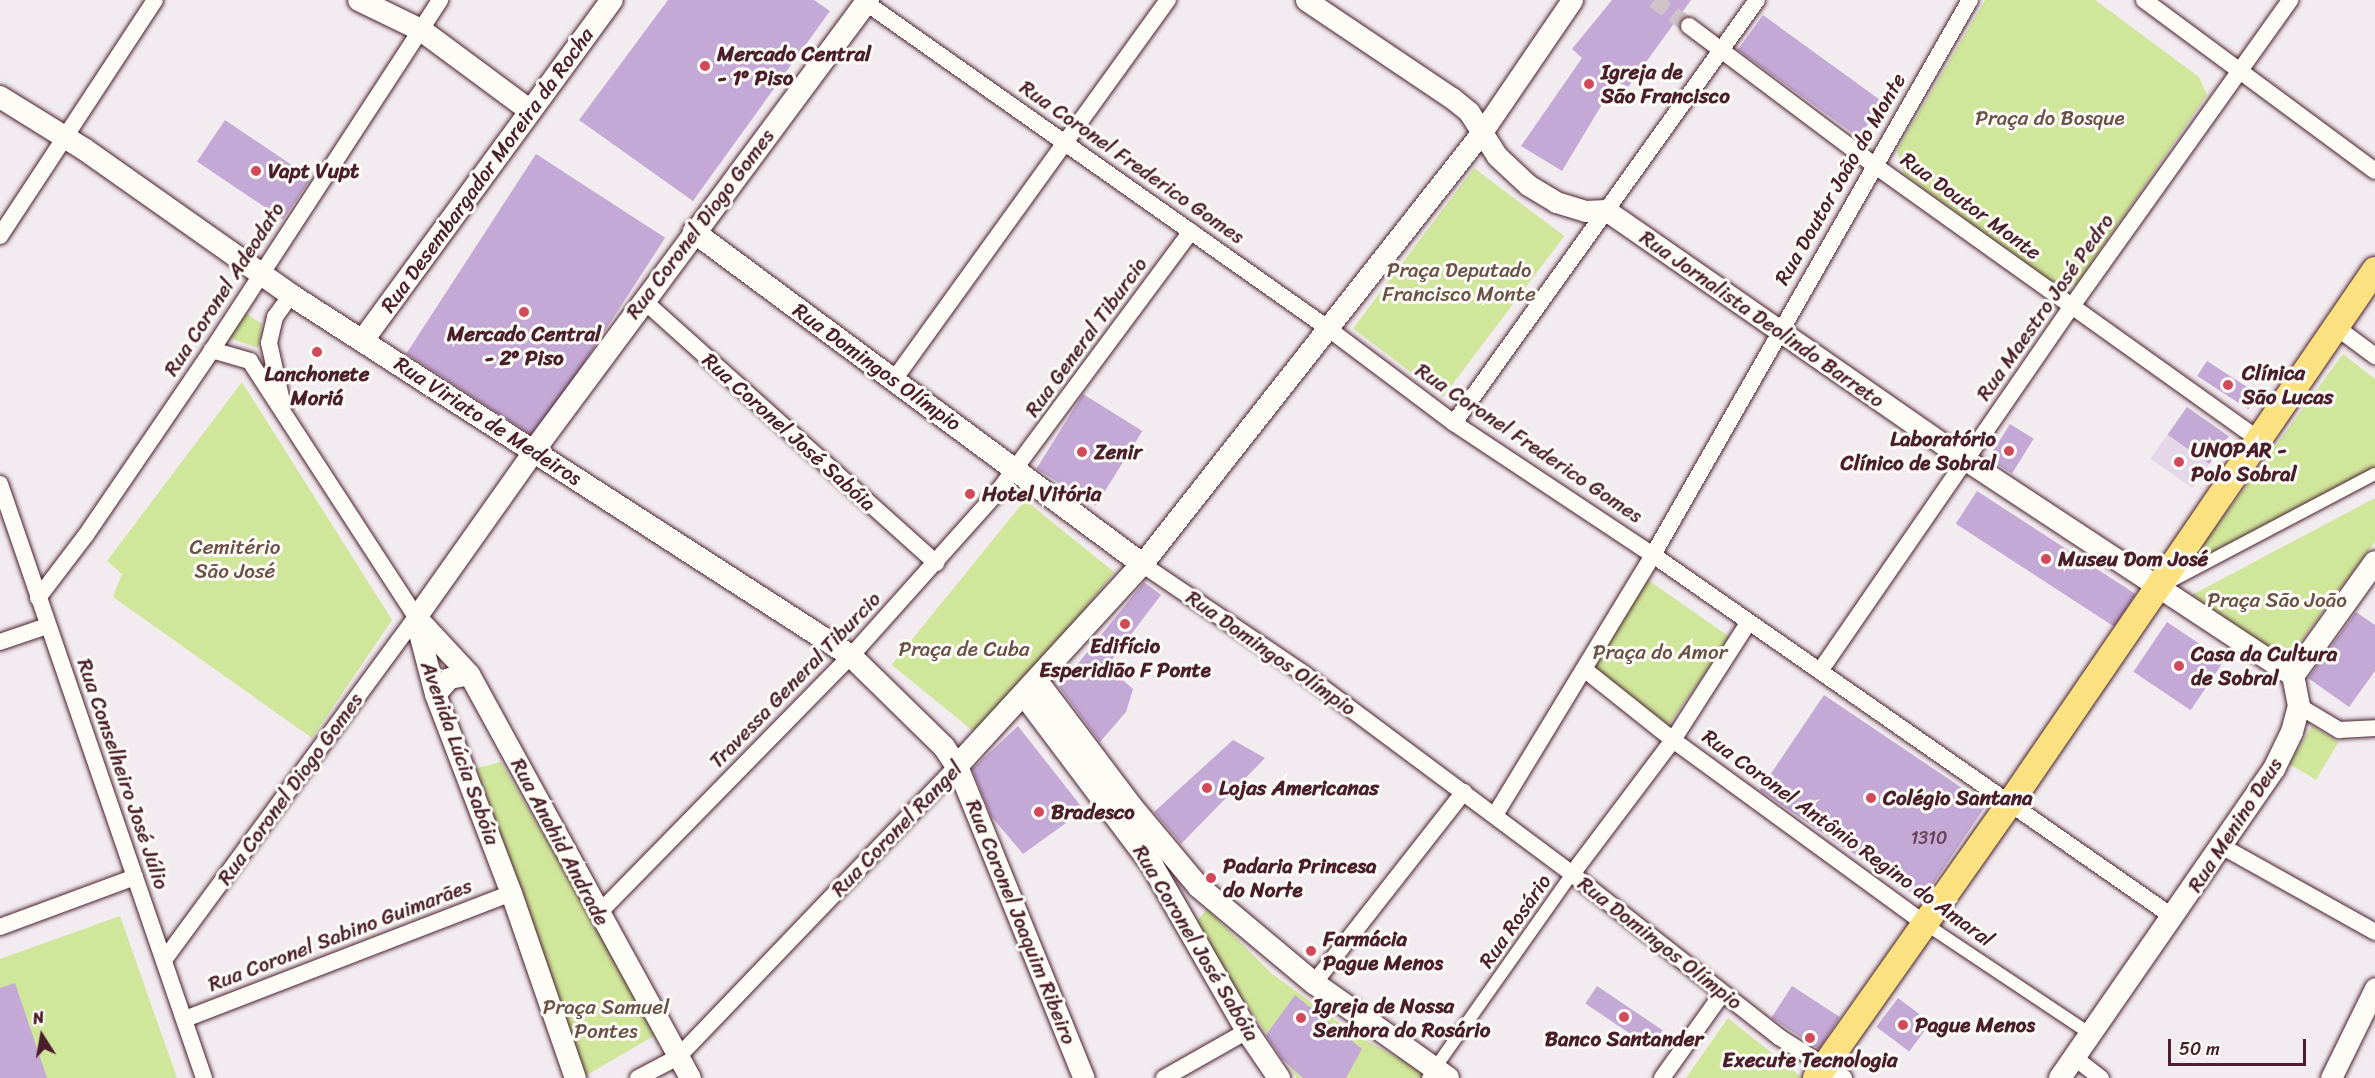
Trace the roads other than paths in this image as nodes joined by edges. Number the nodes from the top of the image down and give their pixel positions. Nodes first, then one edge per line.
1 (155, 0) edge
2 (359, 0) edge
3 (440, 0) edge
4 (612, 0) edge
5 (1168, 0) edge
6 (1306, 0) edge
7 (1572, 0) edge
8 (1757, 0) edge
9 (1970, 0) edge
10 (2144, 0) edge
11 (2290, 0) edge
12 (865, 1) edge
13 (1689, 26) tunnel mouth
14 (421, 30) junction
15 (1721, 48) junction
16 (2241, 70) junction
17 (0, 97) edge
18 (529, 110) junction
19 (1482, 132) junction
20 (65, 137) junction
21 (1065, 141) junction
22 (1874, 165) junction
23 (2375, 171) edge
24 (1606, 210) junction
25 (1191, 231) junction
26 (694, 232) junction
27 (0, 236) edge
28 (2375, 270) edge
29 (261, 273) junction
30 (291, 295) junction
31 (643, 300) junction
32 (2072, 306) junction
33 (1326, 327) junction
34 (2336, 327) junction
35 (1778, 331) junction
36 (363, 340) junction
37 (212, 350) junction
38 (2375, 356) edge
39 (893, 381) junction
40 (286, 418) junction
41 (1454, 423) junction
42 (2260, 440) junction
43 (535, 449) junction
44 (1966, 460) junction
45 (1017, 470) junction
46 (2375, 474) edge
47 (0, 484) edge
48 (1653, 555) junction
49 (2375, 562) edge
50 (936, 563) junction
51 (1142, 564) junction
52 (2157, 588) junction
53 (38, 598) junction
54 (416, 617) junction
55 (1748, 623) junction
56 (47, 626) junction
57 (0, 642) edge
58 (851, 656) junction
59 (1584, 669) junction
60 (1820, 671) junction
61 (469, 674) junction
62 (2293, 676) junction
63 (1030, 688) junction
64 (435, 694) junction
65 (2299, 706) junction
66 (2375, 728) edge
67 (1673, 740) junction
68 (957, 766) junction
69 (1464, 792) junction
70 (2010, 803) junction
71 (1495, 815) junction
72 (2223, 847) junction
73 (1572, 874) junction
74 (135, 877) junction
75 (512, 893) junction
76 (598, 914) junction
77 (2174, 917) junction
78 (1924, 923) junction
79 (0, 927) edge
80 (2375, 932) edge
81 (164, 960) junction
82 (1314, 983) junction
83 (2375, 988) edge
84 (1722, 994) junction
85 (185, 1019) junction
86 (1247, 1031) junction
87 (2092, 1035) junction
88 (678, 1057) junction
89 (2074, 1058) junction
90 (1829, 1073) edge
91 (1437, 1075) edge
92 (204, 1078) edge
93 (575, 1078) edge
94 (638, 1078) edge
95 (690, 1078) edge
96 (1084, 1078) edge
97 (1164, 1078) edge
98 (1279, 1078) edge
99 (1662, 1078) edge
100 (2060, 1078) edge
101 (2101, 1078) edge
102 (2331, 1078) edge

1 - 20 street
2 - 14 main road
3 - 14 street, Rua Coronel Adeodato
4 - 18 main road, Rua Desembargador Moreira da Rocha
5 - 21 street
6 - 19 street
7 - 19 street
8 - 15 street
9 - 22 street, Rua Doutor João do Monte
10 - 16 street
11 - 16 street, Rua Maestro José Pedro
12 - 21 street, Rua Coronel Frederico Gomes
12 - 26 main road, Rua Coronel Diogo Gomes
13 - 15 street, Rua Doutor Monte
14 - 18 main road
14 - 29 street, Rua Coronel Adeodato
15 - 22 street, Rua Doutor Monte
15 - 24 street
16 - 23 street
16 - 32 street, Rua Maestro José Pedro
17 - 20 main road, Rua Viriato de Medeiros
18 - 36 main road, Rua Desembargador Moreira da Rocha
19 - 24 street
19 - 33 street
20 - 27 street
20 - 29 main road, Rua Viriato de Medeiros
21 - 25 street, Rua Coronel Frederico Gomes
21 - 39 street
22 - 32 street, Rua Doutor Monte
22 - 35 street, Rua Doutor João do Monte
24 - 35 street, Rua Jornalista Deolindo Barreto
24 - 41 street
25 - 33 street, Rua Coronel Frederico Gomes
25 - 45 street, Rua General Tiburcio
26 - 31 main road, Rua Coronel Diogo Gomes
26 - 39 main road, Rua Domingos Olímpio
28 - 34 main road
29 - 30 main road, Rua Viriato de Medeiros
29 - 37 street, Rua Coronel Adeodato
30 - 36 main road, Rua Viriato de Medeiros
30 - 40 street, Avenida Lúcia Sabóia
31 - 43 main road, Rua Coronel Diogo Gomes
31 - 50 street, Rua Coronel José Sabóia
32 - 42 street, Rua Doutor Monte
32 - 44 street, Rua Maestro José Pedro
33 - 41 street, Rua Coronel Frederico Gomes
33 - 51 street
34 - 38 street
34 - 42 main road
35 - 44 street, Rua Jornalista Deolindo Barreto
35 - 48 street, Rua Doutor João do Monte
36 - 43 main road, Rua Viriato de Medeiros
37 - 40 street, Avenida Lúcia Sabóia
37 - 53 street, Rua Coronel Adeodato
39 - 45 main road, Rua Domingos Olímpio
40 - 54 street, Avenida Lúcia Sabóia
41 - 48 street, Rua Coronel Frederico Gomes
42 - 52 main road
43 - 54 street
43 - 58 main road, Rua Viriato de Medeiros
44 - 52 street, Rua Jornalista Deolindo Barreto
44 - 60 street, Rua Maestro José Pedro
45 - 50 street, Travessa General Tiburcio
45 - 51 main road, Rua Domingos Olímpio
46 - 52 street
47 - 53 street, Rua Conselheiro José Júlio
48 - 55 street, Rua Coronel Frederico Gomes
48 - 59 street, Rua Doutor João do Monte
49 - 62 main road
50 - 58 street, Travessa General Tiburcio
51 - 63 main road, Rua Coronel Rangel
51 - 69 street, Rua Domingos Olímpio
52 - 62 street, Rua Jornalista Deolindo Barreto
52 - 70 main road
53 - 56 street, Rua Conselheiro José Júlio
54 - 61 street, Rua Anahid Andrade
54 - 64 street, Avenida Lúcia Sabóia
54 - 81 street, Rua Coronel Diogo Gomes
55 - 60 street, Rua Coronel Frederico Gomes
55 - 67 street
56 - 57 street
56 - 74 street, Rua Conselheiro José Júlio
58 - 68 main road, Rua Viriato de Medeiros
58 - 76 street, Travessa General Tiburcio
59 - 67 street, Rua Coronel Antônio Regino do Amaral
59 - 71 street, Rua Doutor João do Monte
60 - 70 street, Rua Coronel Frederico Gomes
61 - 64 street
61 - 76 street, Rua Anahid Andrade
62 - 65 main road
63 - 68 main road, Rua Coronel Rangel
63 - 82 main road
63 - 86 main road, Rua Coronel José Sabóia
64 - 75 street, Avenida Lúcia Sabóia
65 - 66 street
65 - 72 main road, Rua Menino Deus
67 - 73 street
67 - 78 street, Rua Coronel Antônio Regino do Amaral
68 - 88 street, Rua Coronel Rangel
68 - 96 street, Rua Coronel Joaquim Ribeiro
69 - 71 street, Rua Domingos Olímpio
69 - 82 street
70 - 77 street, Rua Coronel Frederico Gomes
70 - 78 main road
71 - 73 street, Rua Domingos Olímpio
72 - 77 main road, Rua Menino Deus
72 - 80 street
73 - 84 street, Rua Domingos Olímpio
73 - 91 street, Rua Rosário
74 - 79 street
74 - 81 street, Rua Conselheiro José Júlio
75 - 85 street, Rua Coronel Sabino Guimarães
75 - 93 street, Avenida Lúcia Sabóia
76 - 88 street, Rua Anahid Andrade
77 - 87 main road, Rua Menino Deus
78 - 87 street, Rua Coronel Antônio Regino do Amaral
78 - 90 main road
81 - 85 street, Rua Conselheiro José Júlio
82 - 91 main road
83 - 102 street
84 - 90 street, Rua Domingos Olímpio
84 - 99 street
85 - 92 street, Rua Conselheiro José Júlio
86 - 97 street
86 - 98 main road, Rua Coronel José Sabóia
87 - 89 main road, Rua Menino Deus
88 - 94 street, Rua Coronel Rangel
88 - 95 street, Rua Anahid Andrade
89 - 100 main road, Rua Menino Deus
89 - 101 street

